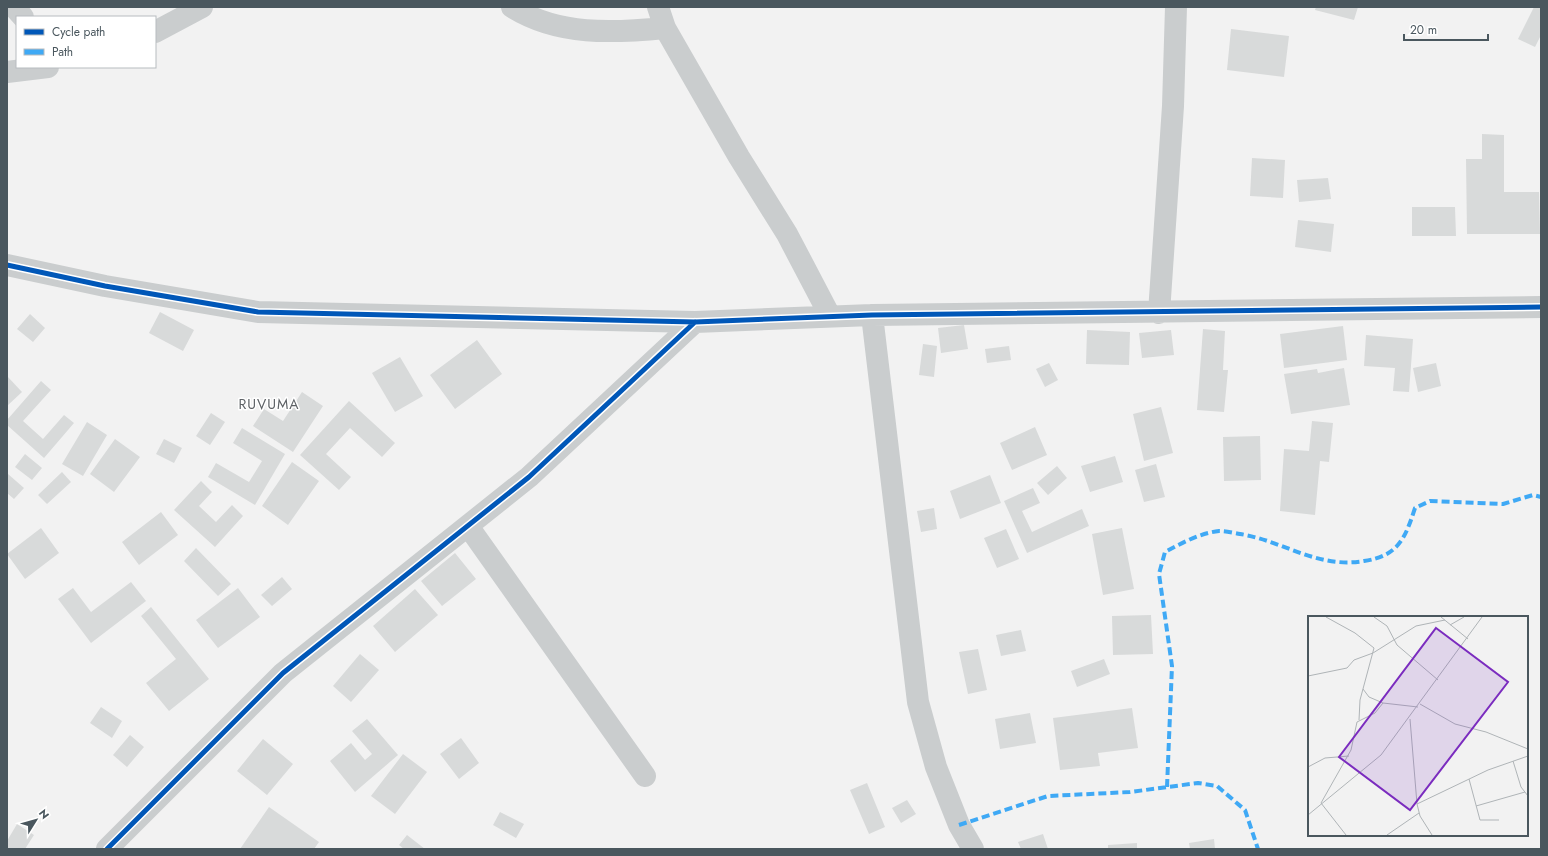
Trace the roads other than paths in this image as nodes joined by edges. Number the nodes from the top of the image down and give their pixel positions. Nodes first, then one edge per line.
1 (14, 7) edge
2 (202, 7) edge
3 (512, 7) edge
4 (658, 7) edge
5 (1176, 7) edge
6 (21, 16) edge
7 (665, 28) junction
8 (156, 31) edge
9 (40, 68) edge
10 (7, 72) edge
11 (7, 265) edge
12 (1541, 306) edge
13 (1159, 313) junction
14 (872, 315) junction
15 (830, 316) junction
16 (695, 322) junction
17 (468, 526) junction
18 (645, 776) dead end
19 (107, 849) edge
20 (973, 849) edge

1 - 6 street
2 - 8 street
3 - 7 street
4 - 7 street
5 - 13 street
7 - 15 street
9 - 10 street
11 - 16 street
12 - 13 street
13 - 14 street
14 - 15 street
14 - 20 street
15 - 16 street
16 - 17 street
17 - 18 street
17 - 19 street

